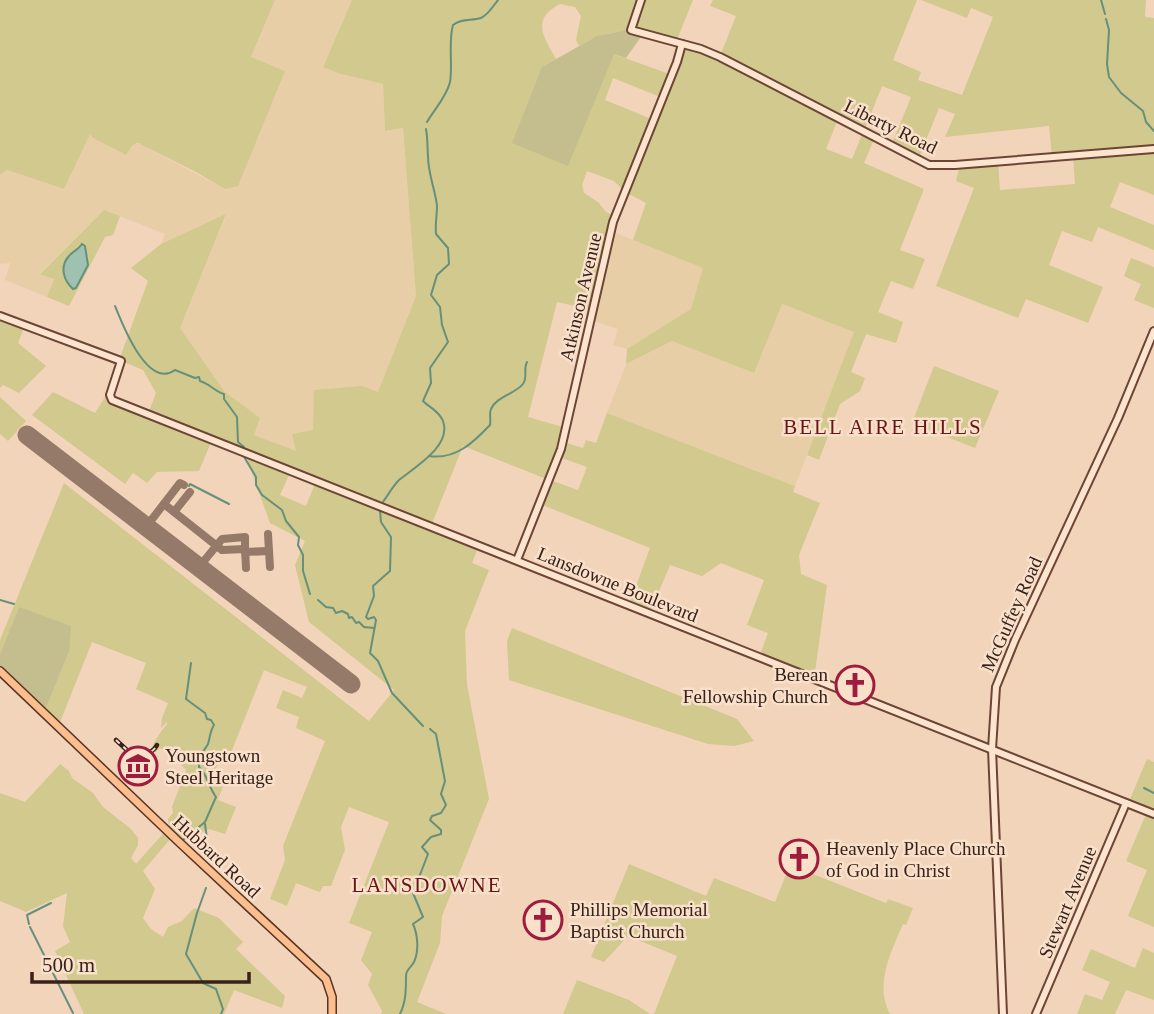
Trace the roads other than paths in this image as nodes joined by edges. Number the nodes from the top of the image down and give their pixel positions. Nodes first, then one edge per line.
1 (641, 0) edge
2 (682, 44) junction
3 (1154, 149) edge
4 (0, 316) edge
5 (1154, 331) edge
6 (517, 560) junction
7 (0, 671) edge
8 (992, 749) junction
9 (1126, 803) junction
10 (1154, 814) edge
11 (332, 1014) edge
12 (1003, 1014) edge
13 (1036, 1014) edge

1 - 2 street, Liberty Road
2 - 3 street, Liberty Road
2 - 6 street, Atkinson Avenue
4 - 6 street, Lansdowne Boulevard
5 - 8 street, McGuffey Road
6 - 8 street, Lansdowne Boulevard
7 - 11 main road, Hubbard Road
8 - 9 street, Lansdowne Boulevard
8 - 12 street, McGuffey Road
9 - 10 street, Lansdowne Boulevard
9 - 13 street, Stewart Avenue

